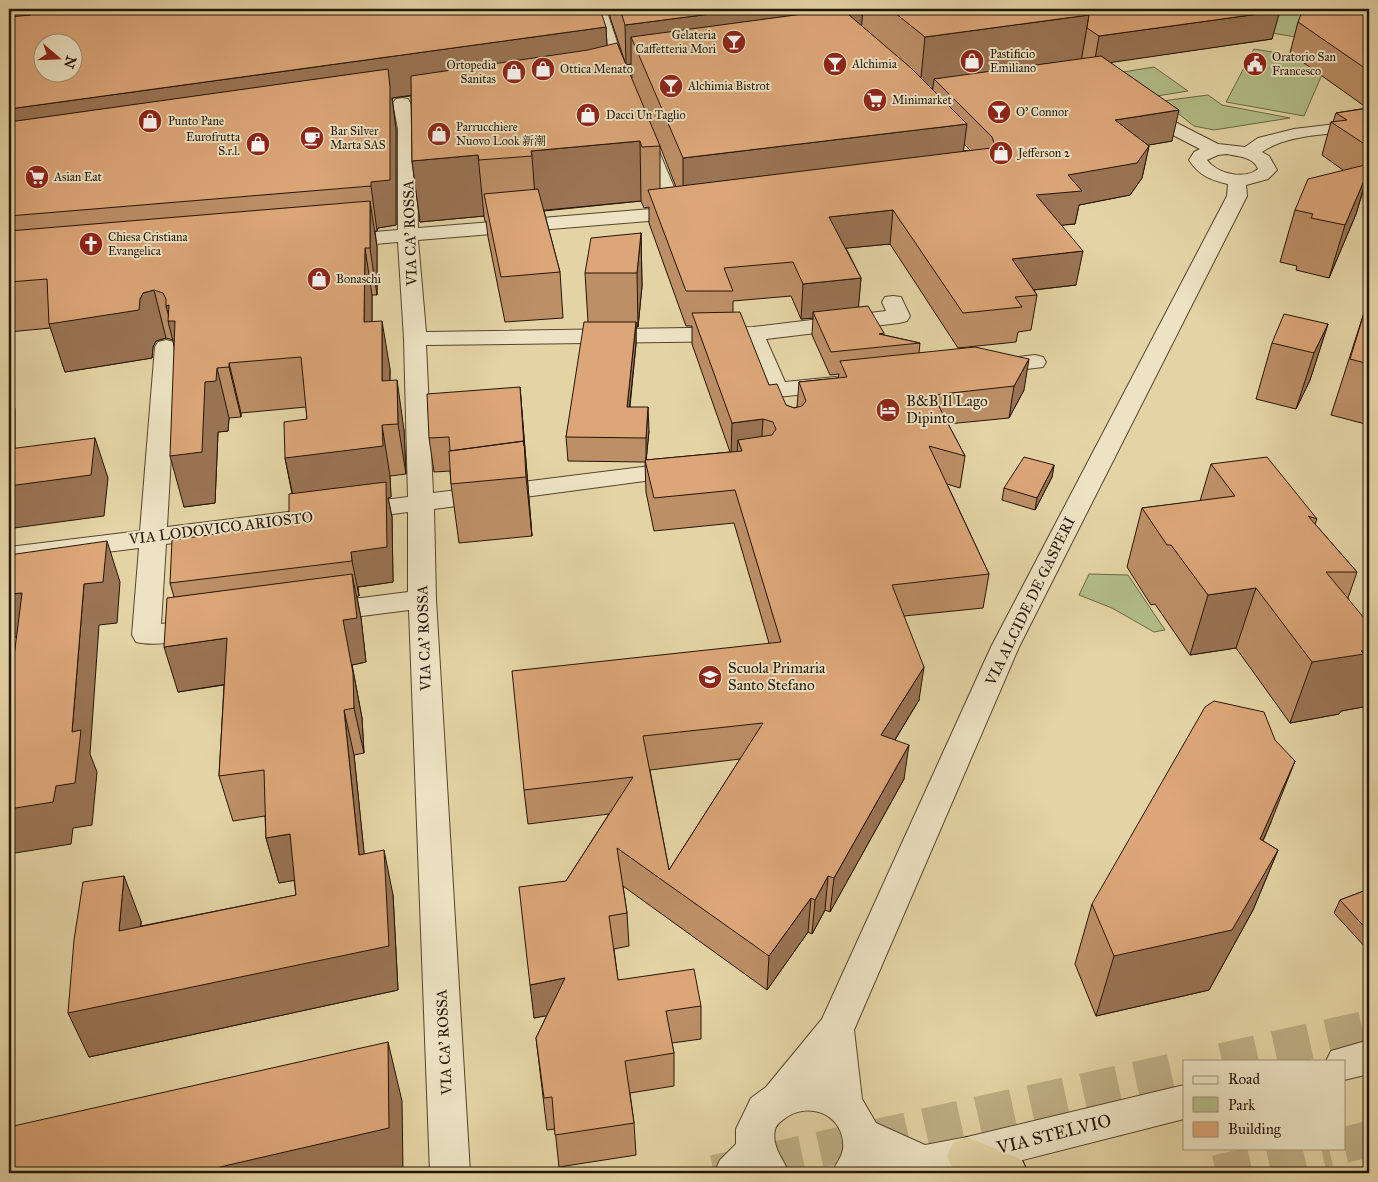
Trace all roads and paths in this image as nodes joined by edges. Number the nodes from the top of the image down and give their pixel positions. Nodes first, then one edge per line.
1 (626, 9) edge
2 (599, 10) edge
3 (549, 15) edge
4 (627, 72) junction
5 (600, 76) edge
6 (630, 100) edge
7 (1132, 100) edge
8 (402, 103) dead end
9 (1369, 125) edge
10 (640, 126) edge
11 (1214, 150) junction
12 (1248, 153) junction
13 (1237, 179) junction
14 (705, 209) edge
15 (675, 213) junction
16 (408, 235) junction
17 (320, 243) edge
18 (893, 302) dead end
19 (753, 334) junction
20 (415, 339) junction
21 (166, 347) edge
22 (1035, 362) dead end
23 (976, 368) edge
24 (857, 381) edge
25 (702, 467) edge
26 (421, 502) junction
27 (151, 537) junction
28 (9, 556) edge
29 (422, 599) junction
30 (294, 616) edge
31 (225, 625) edge
32 (836, 1030) junction
33 (1369, 1056) edge
34 (1346, 1062) edge
35 (781, 1097) junction
36 (1183, 1102) edge
37 (852, 1120) junction
38 (967, 1156) junction
39 (923, 1164) junction
40 (753, 1166) edge
41 (450, 1173) edge
42 (852, 1173) edge
43 (879, 1173) edge
44 (1008, 1173) edge

1 - 2 street
2 - 3 street
2 - 4 street
4 - 5 street
4 - 6 street
7 - 11 street
8 - 16 street, VIA CA' ROSSA
9 - 12 street
10 - 15 street
11 - 12 street
11 - 13 street
12 - 13 street
13 - 32 street, VIA ALCIDE DE GASPERI
14 - 15 street
15 - 16 street
16 - 17 street
16 - 20 street, VIA CA' ROSSA
18 - 19 street
19 - 20 street
19 - 24 street
20 - 26 street, VIA CA' ROSSA
21 - 27 street
22 - 23 street
25 - 26 street, VIA LODOVICO ARIOSTO
26 - 27 street, VIA LODOVICO ARIOSTO
26 - 29 street, VIA CA' ROSSA
27 - 28 street, VIA LODOVICO ARIOSTO
27 - 31 street
29 - 30 street
29 - 41 street, VIA CA' ROSSA
32 - 35 street, VIA ALCIDE DE GASPERI
32 - 37 street, VIA ALCIDE DE GASPERI
33 - 34 street
35 - 37 street
35 - 40 street, VIA ALCIDE DE GASPERI
36 - 38 street, VIA STELVIO
37 - 39 street
37 - 42 street, VIA ALCIDE DE GASPERI
38 - 39 street, VIA STELVIO
38 - 44 highway
39 - 43 street, VIA STELVIO

